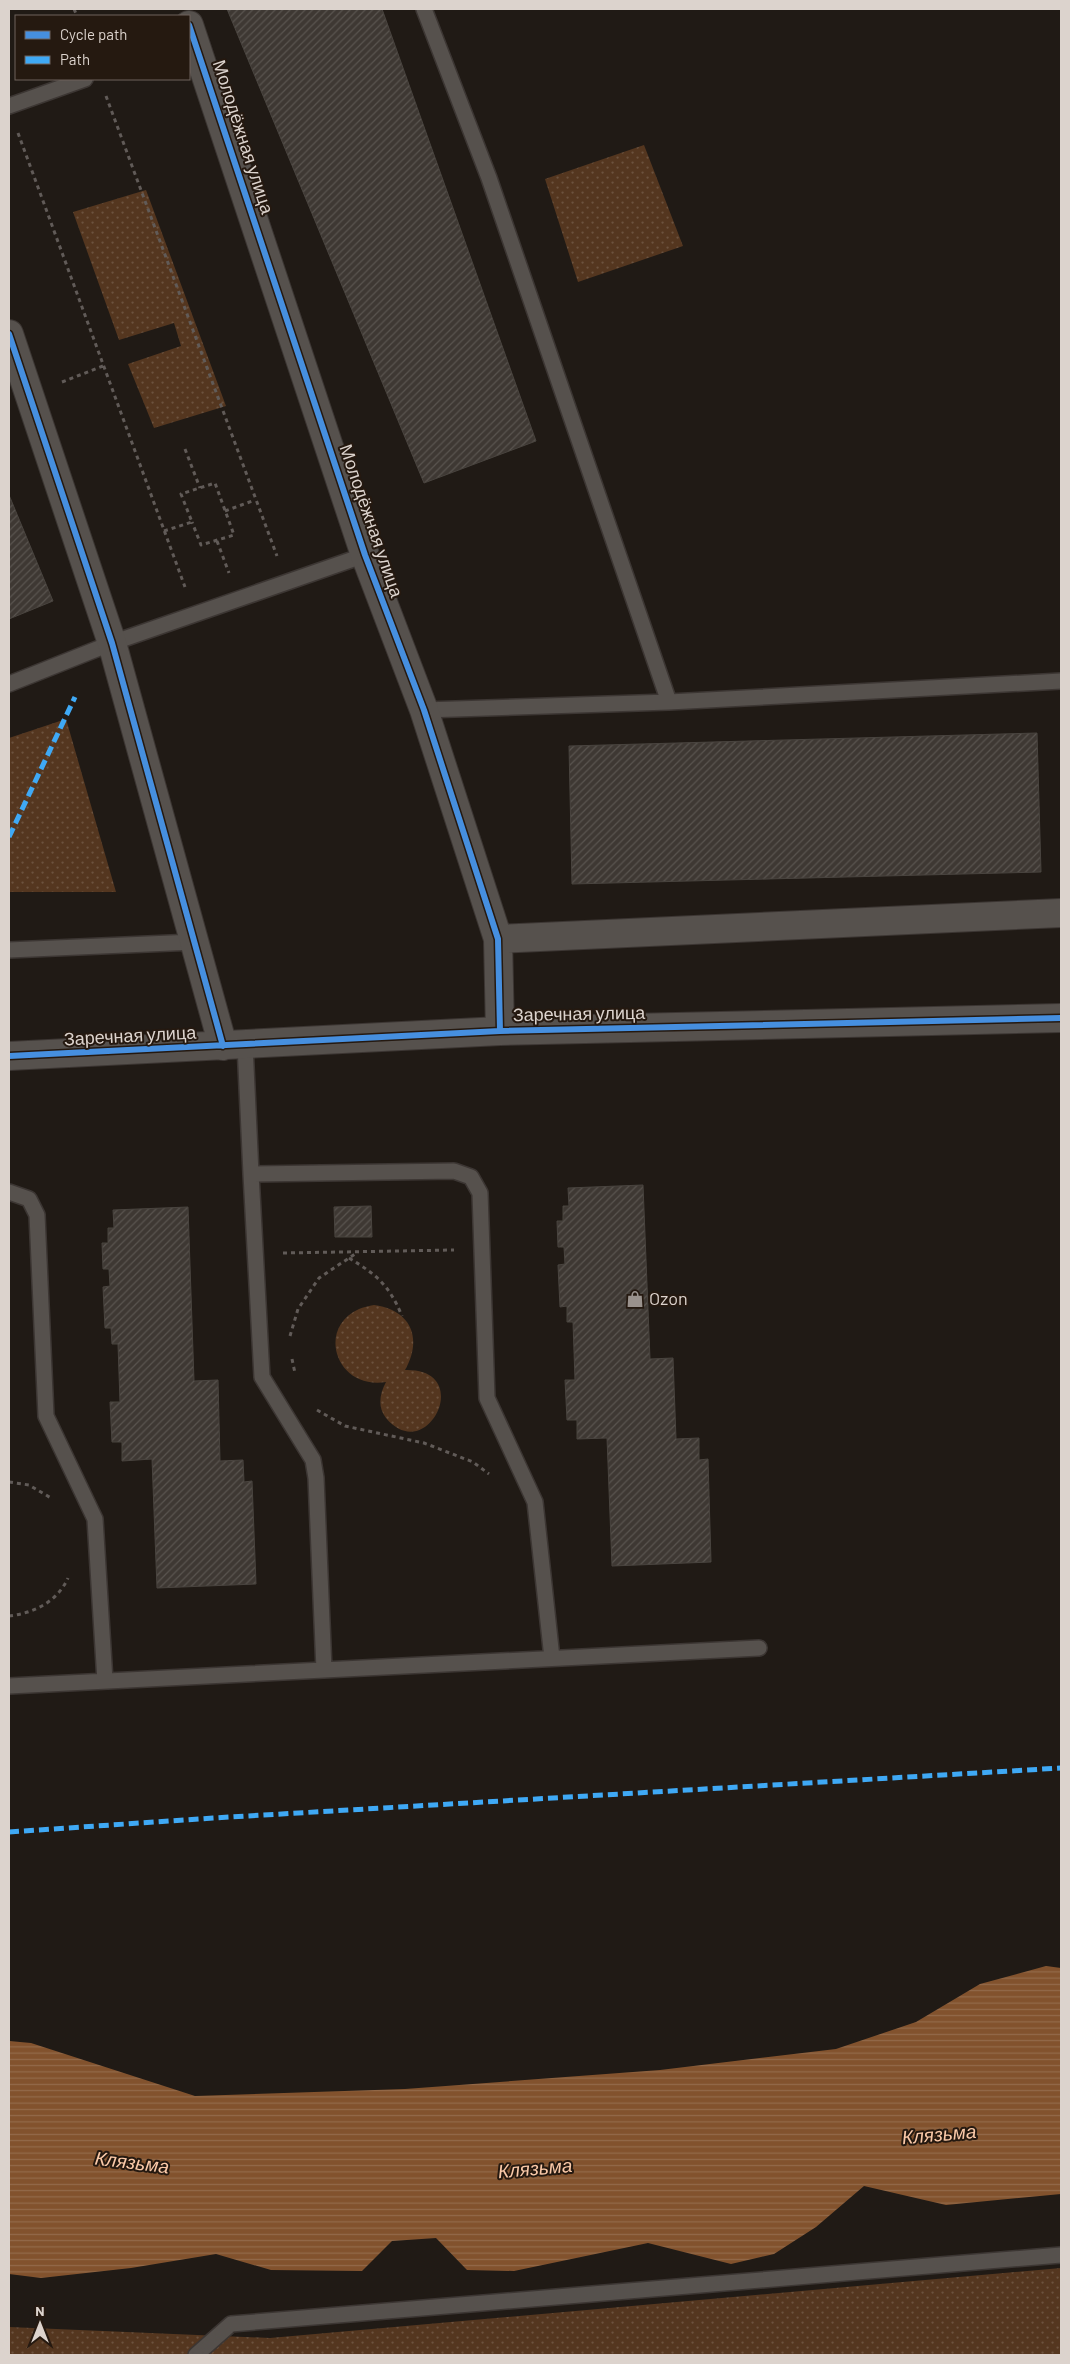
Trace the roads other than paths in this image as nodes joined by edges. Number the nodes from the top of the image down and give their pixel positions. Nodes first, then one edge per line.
1 (424, 9) edge
2 (190, 33) edge
3 (82, 80) edge
4 (9, 106) edge
5 (9, 334) edge
6 (365, 555) junction
7 (112, 643) junction
8 (1061, 681) edge
9 (9, 684) edge
10 (669, 702) junction
11 (424, 710) junction
12 (1061, 913) edge
13 (498, 939) junction
14 (194, 942) junction
15 (9, 950) edge
16 (1061, 1018) edge
17 (500, 1031) junction
18 (234, 1046) junction
19 (9, 1056) edge
20 (251, 1174) junction
21 (9, 1192) edge
22 (758, 1648) dead end
23 (552, 1658) junction
24 (324, 1670) junction
25 (105, 1681) junction
26 (9, 1686) edge
27 (1061, 2255) edge
28 (196, 2355) edge

1 - 10 lane
2 - 6 street, Молодёжная улица
3 - 4 lane
5 - 7 street
6 - 7 lane
6 - 11 street, Молодёжная улица
7 - 9 lane
7 - 14 street
8 - 10 lane
10 - 11 lane
11 - 13 street, Молодёжная улица
12 - 13 street
13 - 17 street, Молодёжная улица
14 - 15 lane
14 - 18 street
16 - 17 street, Заречная улица
17 - 18 street, Заречная улица
18 - 19 street, Заречная улица
18 - 20 lane
20 - 23 lane
20 - 24 lane
21 - 25 lane
22 - 23 lane
23 - 24 lane
24 - 25 lane
25 - 26 lane
27 - 28 lane

